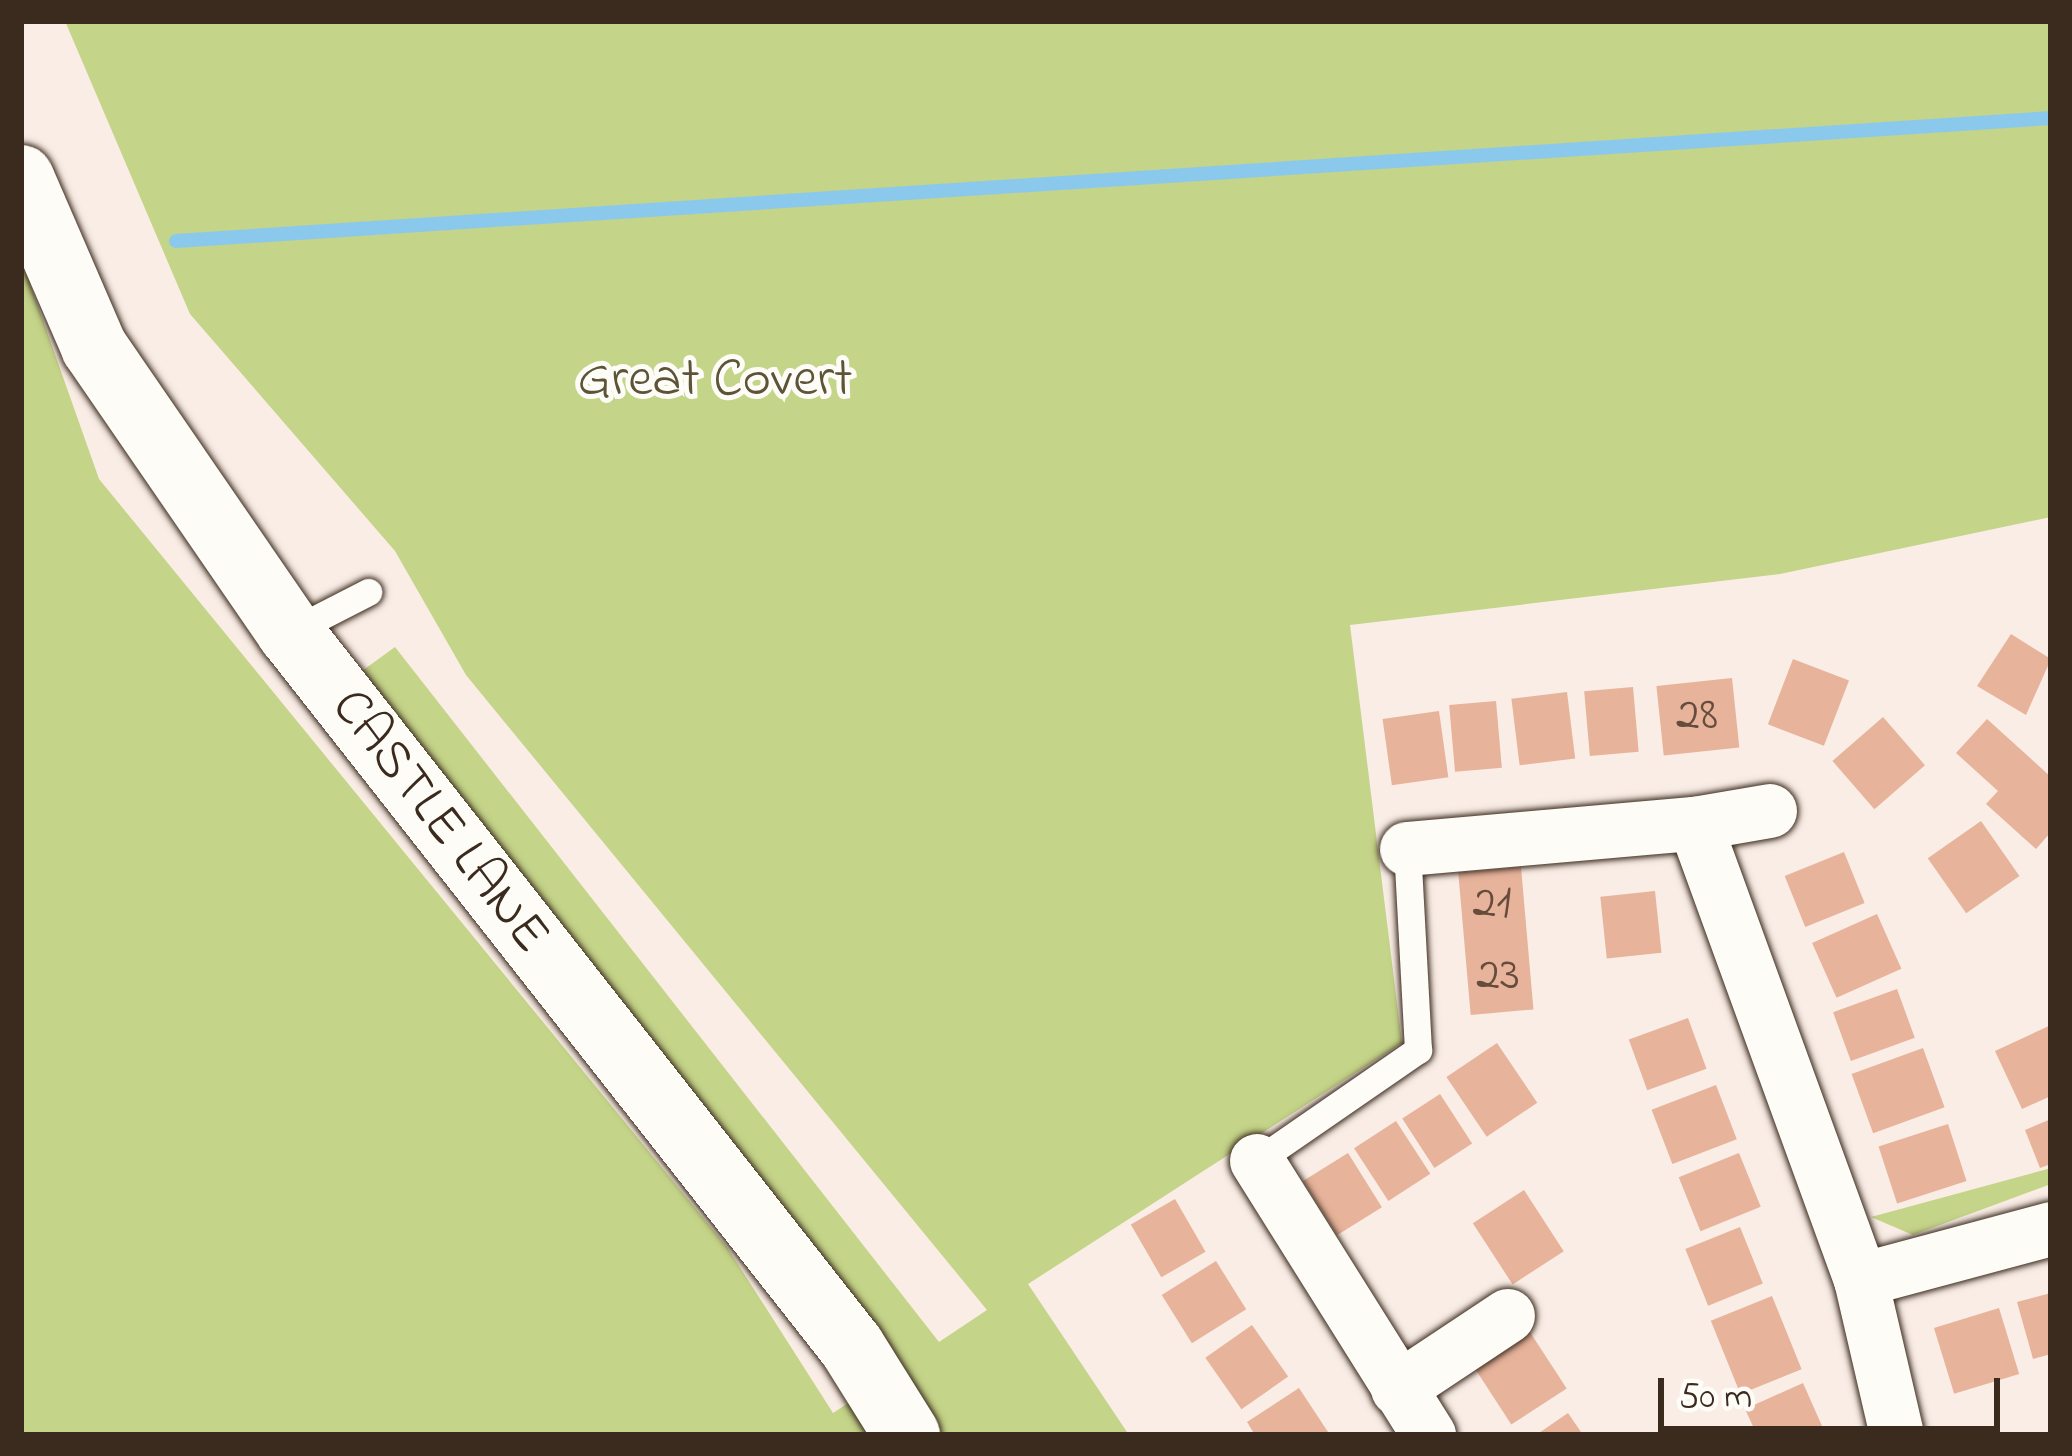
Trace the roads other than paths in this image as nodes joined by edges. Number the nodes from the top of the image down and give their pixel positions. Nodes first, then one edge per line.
1 (21, 178) edge
2 (368, 592) dead end
3 (290, 632) junction
4 (1770, 811) dead end
5 (1695, 824) junction
6 (1407, 849) joint
7 (1257, 1161) joint
8 (2051, 1229) edge
9 (1862, 1280) junction
10 (1508, 1316) dead end
11 (1398, 1389) junction
12 (908, 1435) edge
13 (1430, 1435) edge
14 (1898, 1435) edge

1 - 3 street, CASTLE LANE
2 - 3 lane
3 - 12 street, CASTLE LANE
4 - 5 street
5 - 6 street
5 - 9 street
6 - 7 lane
7 - 11 street
8 - 9 street
9 - 14 street
10 - 11 street
11 - 13 street

